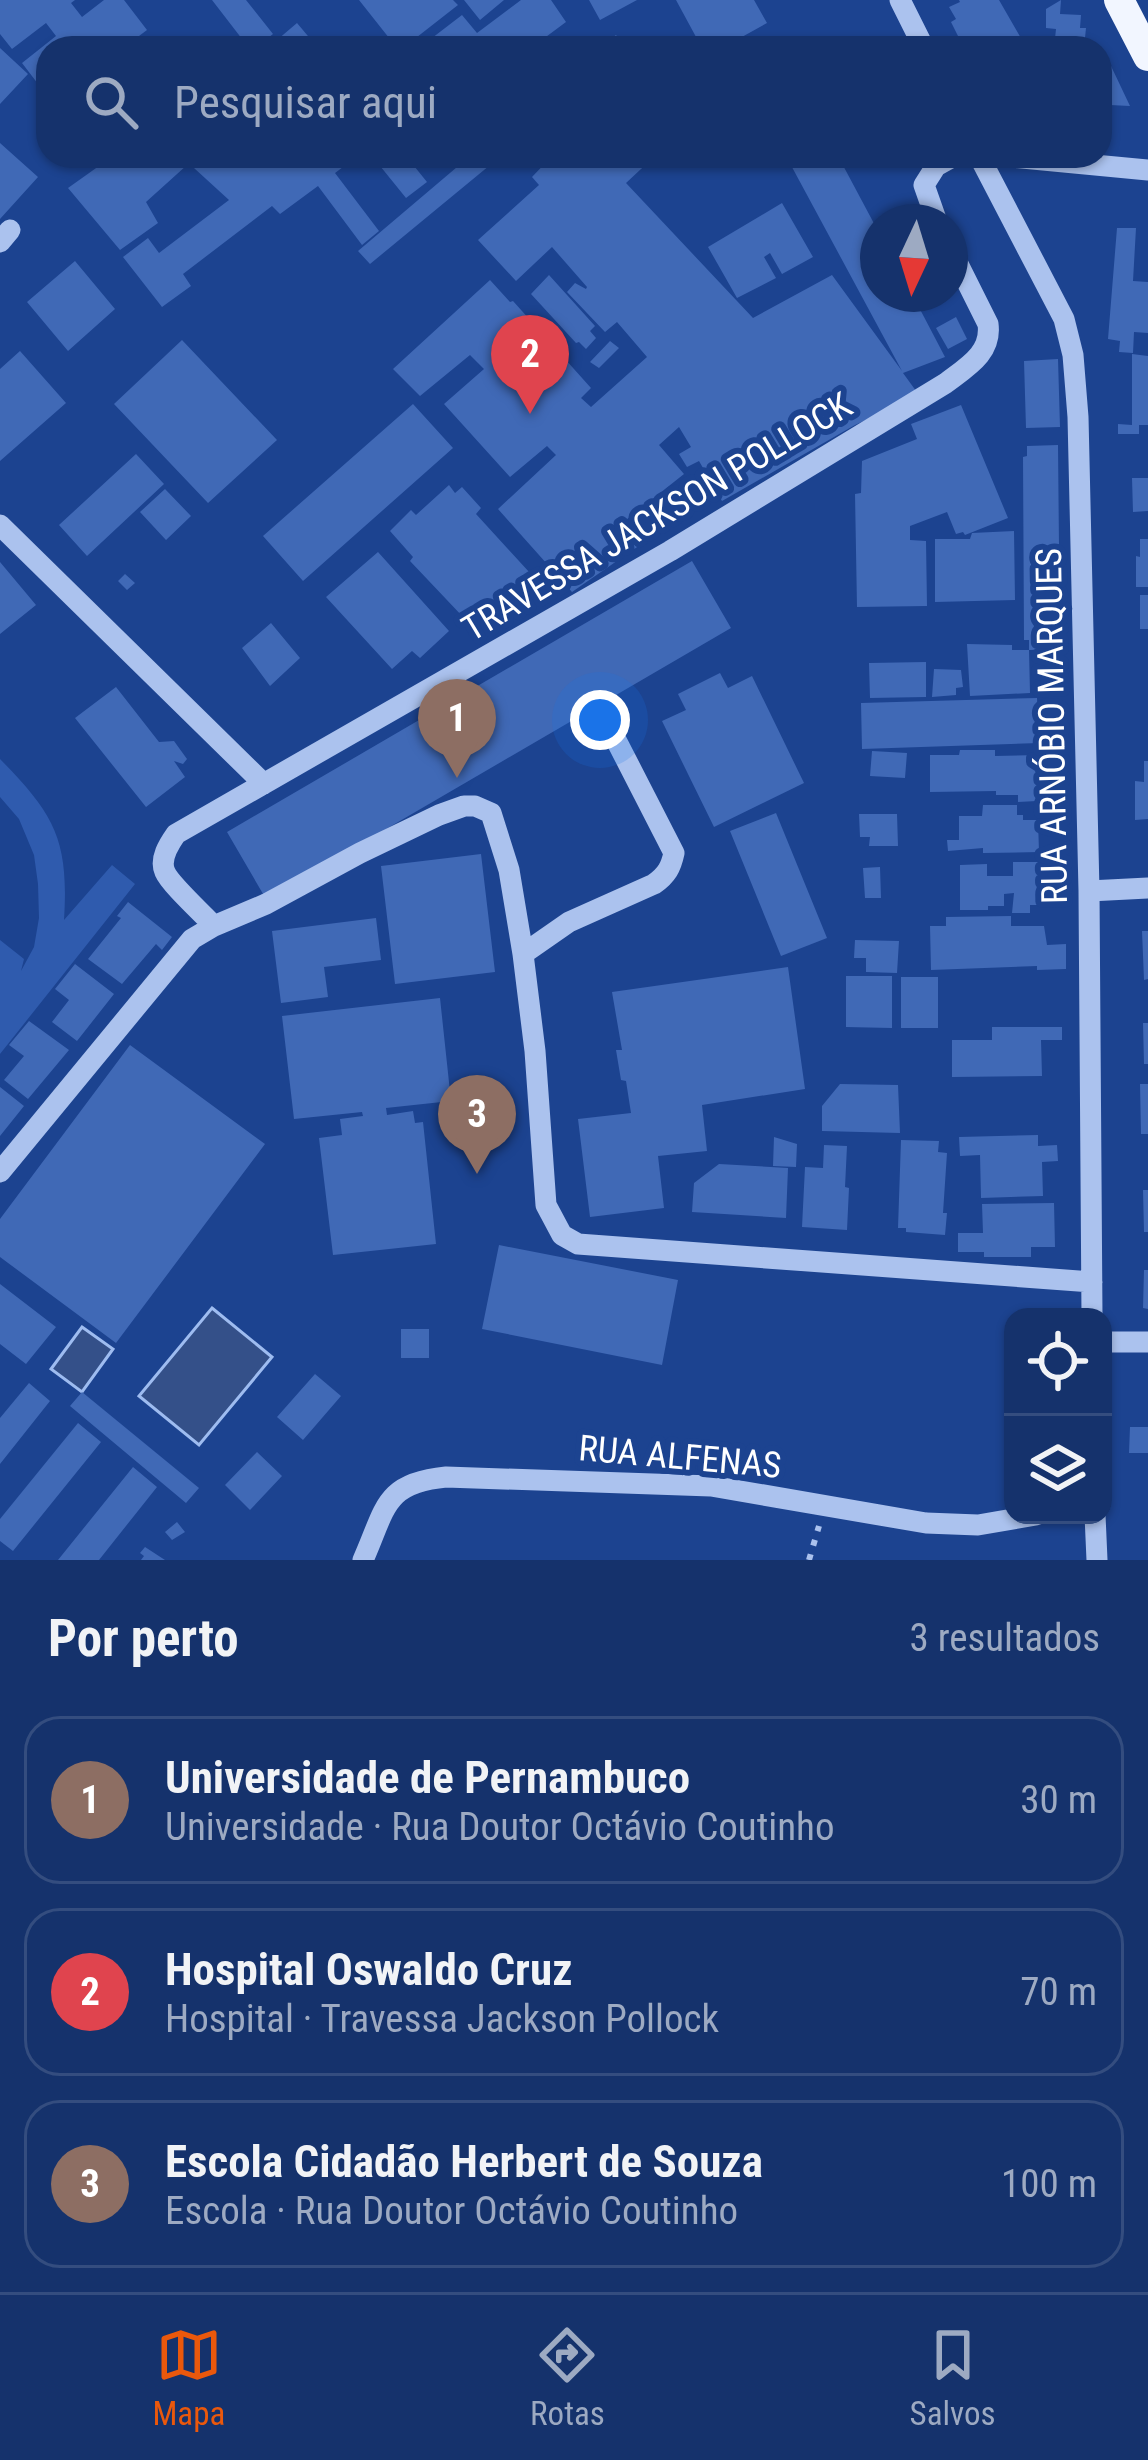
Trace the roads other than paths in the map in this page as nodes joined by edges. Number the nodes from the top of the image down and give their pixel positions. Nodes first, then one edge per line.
1 (900, 0) edge
2 (1120, 0) edge
3 (918, 36) edge
4 (1148, 56) edge
5 (1112, 167) edge
6 (935, 168) edge
7 (985, 168) edge
8 (1148, 170) edge
9 (931, 204) edge
10 (968, 284) edge
11 (0, 525) edge
12 (615, 738) dead end
13 (264, 784) junction
14 (1148, 888) edge
15 (1089, 891) junction
16 (214, 926) junction
17 (523, 954) junction
18 (0, 1172) edge
19 (1092, 1282) junction
20 (1092, 1308) edge
21 (1112, 1342) edge
22 (1148, 1342) edge
23 (1004, 1520) edge
24 (1094, 1524) edge
25 (363, 1560) edge
26 (1096, 1560) edge

1 - 3 street
2 - 4 main road
5 - 8 street
6 - 9 street
7 - 15 street, RUA ARNÓBIO MARQUES
10 - 13 street, TRAVESSA JACKSON POLLOCK
11 - 13 street
12 - 17 street
13 - 16 street, TRAVESSA JACKSON POLLOCK
14 - 15 street
15 - 19 street, RUA ARNÓBIO MARQUES
16 - 17 street
16 - 18 street
17 - 19 street
19 - 20 street, RUA ARNÓBIO MARQUES
21 - 22 street
23 - 25 street, RUA ALFENAS
24 - 26 street

